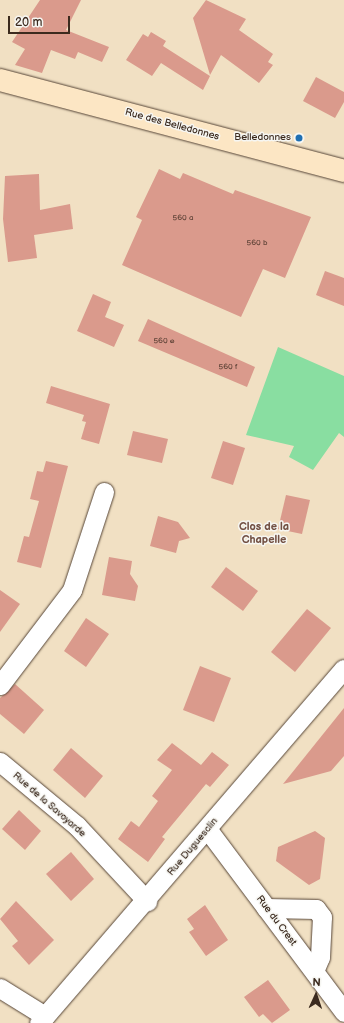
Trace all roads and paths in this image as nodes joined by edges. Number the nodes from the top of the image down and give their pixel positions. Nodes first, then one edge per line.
1 (0, 80) edge
2 (344, 171) edge
3 (104, 492) dead end
4 (344, 669) edge
5 (0, 685) edge
6 (0, 762) edge
7 (208, 830) junction
8 (147, 901) junction
9 (266, 908) junction
10 (314, 971) junction
11 (0, 988) edge
12 (344, 1012) edge
13 (42, 1019) edge

1 - 2 main road, Rue des Belledonnes
3 - 5 street
4 - 7 street, Rue Duguesclin
6 - 8 street, Rue de la Savoyarde
7 - 8 street, Rue Duguesclin
7 - 9 street, Rue du Crest
8 - 13 street, Rue Duguesclin
9 - 10 street, Rue du Crest
9 - 10 street
10 - 12 street, Rue du Crest
11 - 13 street

